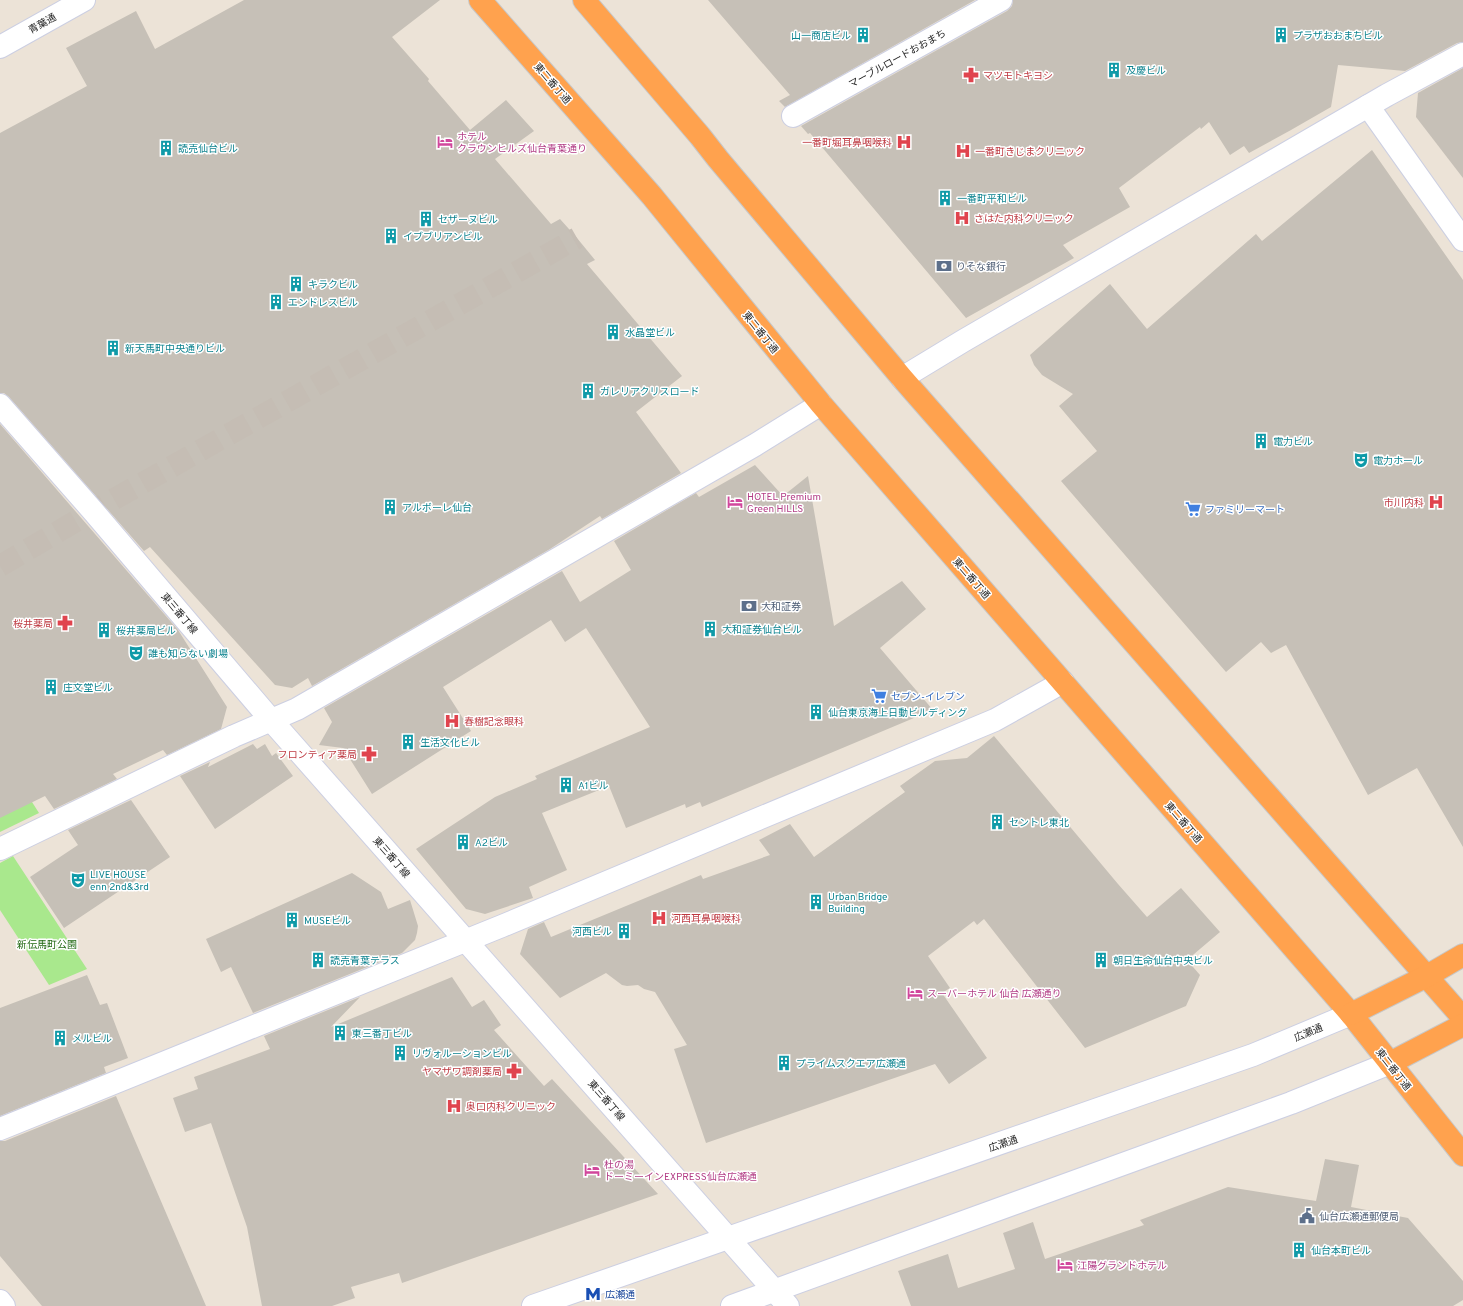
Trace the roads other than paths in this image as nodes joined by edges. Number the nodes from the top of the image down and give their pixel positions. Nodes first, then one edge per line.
1 (84, 0) edge
2 (480, 0) edge
3 (584, 0) edge
4 (1001, 0) edge
5 (0, 47) edge
6 (1463, 54) edge
7 (1368, 106) junction
8 (793, 116) dead end
9 (1463, 240) edge
10 (902, 378) junction
11 (821, 404) junction
12 (0, 405) edge
13 (1063, 682) junction
14 (271, 720) junction
15 (0, 849) edge
16 (465, 941) junction
17 (1463, 956) edge
18 (1427, 976) junction
19 (1351, 1014) junction
20 (1463, 1018) edge
21 (1463, 1025) edge
22 (1390, 1063) junction
23 (0, 1129) edge
24 (1463, 1155) edge
25 (728, 1238) junction
26 (781, 1298) edge
27 (0, 1301) edge
28 (4, 1306) edge
29 (533, 1306) edge
30 (732, 1306) edge

1 - 5 street, 青葉通
2 - 11 highway, 東二番丁通
3 - 10 highway
4 - 8 street, マーブルロードおおまち
6 - 7 street
7 - 9 street
7 - 10 street
10 - 18 highway
11 - 13 highway, 東二番丁通
11 - 14 street
12 - 14 street, 東三番丁線
13 - 16 street
13 - 19 highway, 東二番丁通
14 - 15 street
14 - 16 street, 東三番丁線
16 - 23 street
16 - 25 street, 東三番丁線
17 - 18 highway, 広瀬通
18 - 19 highway, 広瀬通
18 - 20 highway
19 - 22 highway, 東二番丁通
19 - 25 street, 広瀬通
21 - 22 highway
22 - 24 highway, 東二番丁通
22 - 26 street
25 - 26 street, 東三番丁線
25 - 29 street, 広瀬通
26 - 30 street
27 - 28 street

